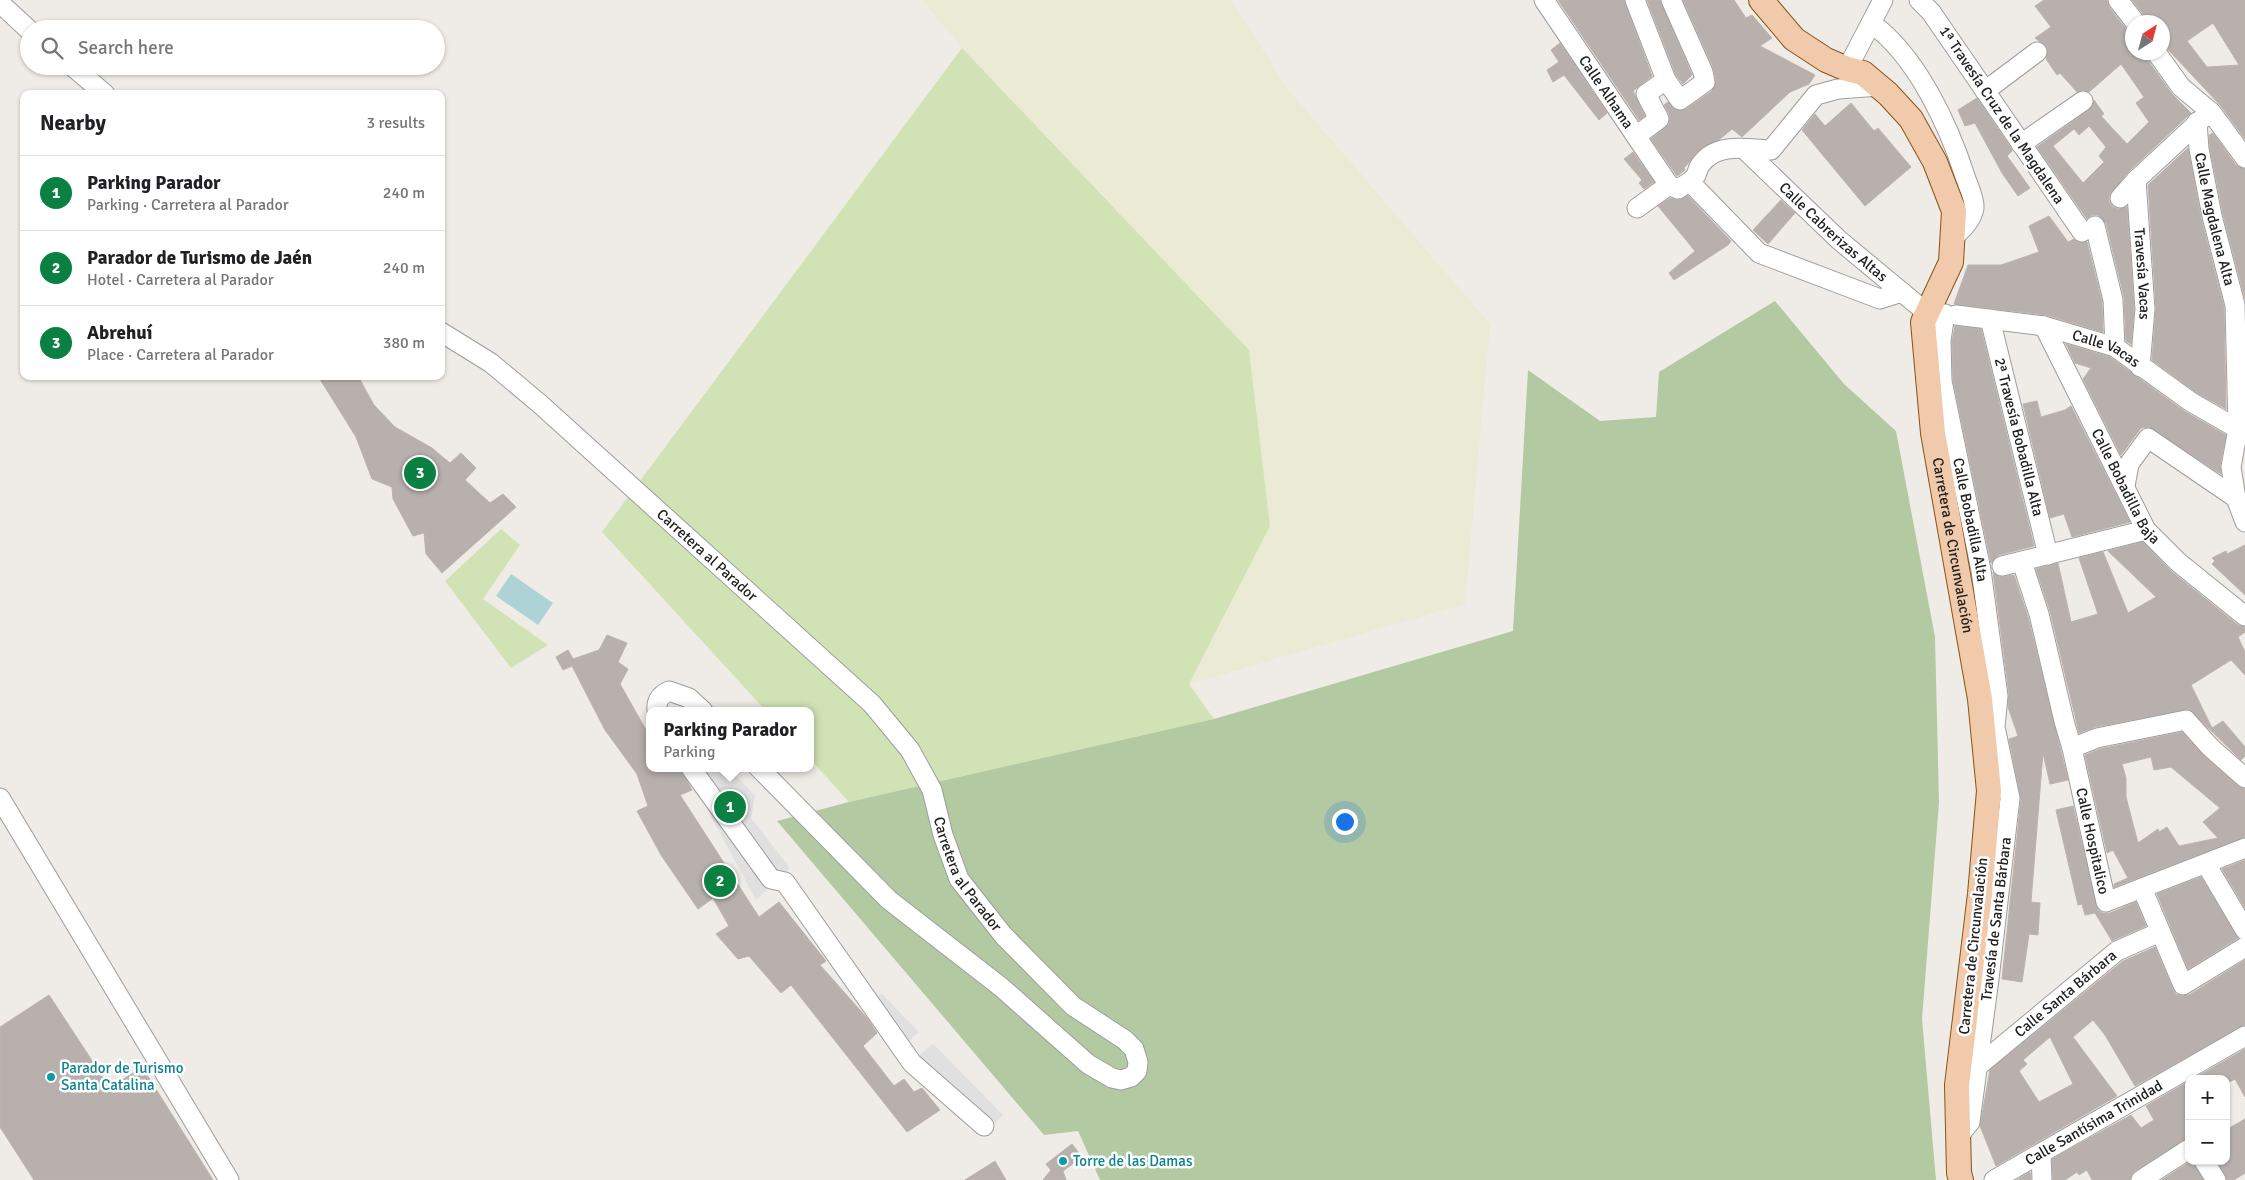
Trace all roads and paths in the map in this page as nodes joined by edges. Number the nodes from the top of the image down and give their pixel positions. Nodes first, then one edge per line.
1 (1544, 0) edge
2 (1636, 0) edge
3 (1671, 0) edge
4 (1761, 0) edge
5 (1883, 0) edge
6 (1919, 0) edge
7 (2118, 0) edge
8 (0, 3) edge
9 (2129, 15) edge
10 (20, 22) edge
11 (1871, 23) junction
12 (2037, 52) dead end
13 (2161, 60) edge
14 (1847, 69) junction
15 (83, 75) edge
16 (1666, 80) junction
17 (1880, 86) junction
18 (100, 90) edge
19 (1985, 91) junction
20 (2083, 101) dead end
21 (2204, 117) junction
22 (1636, 136) junction
23 (2021, 144) junction
24 (1744, 149) junction
25 (2245, 158) edge
26 (2136, 180) junction
27 (1690, 182) junction
28 (1669, 185) junction
29 (2120, 198) dead end
30 (1637, 208) dead end
31 (2088, 229) joint
32 (1952, 239) junction
33 (1902, 292) junction
34 (1942, 314) junction
35 (1990, 319) junction
36 (2044, 326) junction
37 (445, 334) edge
38 (2115, 347) junction
39 (2140, 367) junction
40 (2238, 429) junction
41 (2125, 486) junction
42 (2236, 498) junction
43 (2245, 522) edge
44 (2146, 530) junction
45 (2048, 555) junction
46 (2022, 562) junction
47 (2002, 566) dead end
48 (2245, 616) edge
49 (656, 707) edge
50 (699, 707) edge
51 (1995, 727) joint
52 (2072, 748) junction
53 (694, 772) edge
54 (763, 772) edge
55 (2245, 778) edge
56 (0, 798) edge
57 (2245, 848) edge
58 (2206, 864) junction
59 (2142, 888) junction
60 (2245, 930) edge
61 (2160, 932) junction
62 (2245, 947) edge
63 (2245, 1036) edge
64 (1977, 1067) junction
65 (984, 1126) dead end
66 (1958, 1137) junction
67 (2185, 1152) edge
68 (2041, 1154) junction
69 (2207, 1165) edge
70 (229, 1180) edge
71 (1961, 1180) edge
72 (1994, 1180) edge
73 (2042, 1180) edge
74 (2141, 1180) edge
75 (2216, 1180) edge

1 - 22 street, Calle Alhama
2 - 16 street
3 - 16 street
4 - 14 main road, Carretera de Circunvalación
5 - 11 street
6 - 19 street, 1ª Travesía Cruz de la Magdalena
7 - 9 street
8 - 10 street
11 - 14 street
11 - 32 street
12 - 19 street
13 - 21 street
14 - 17 main road, Carretera de Circunvalación
15 - 18 street
16 - 22 street
17 - 24 street
17 - 32 main road, Carretera de Circunvalación
19 - 23 street, 1ª Travesía Cruz de la Magdalena
20 - 23 street
21 - 25 street
21 - 26 street
21 - 40 street, Calle Magdalena Alta
22 - 28 street, Calle Alhama
23 - 31 street, 1ª Travesía Cruz de la Magdalena
24 - 27 street
24 - 33 street, Calle Cabrerizas Altas
26 - 29 street
26 - 39 street, Travesía Vacas
27 - 28 street
27 - 33 street
28 - 30 street
31 - 38 street, Travesía Vacas
32 - 34 main road, Carretera de Circunvalación
33 - 34 street, Calle Cabrerizas Altas
34 - 35 street, Calle Vacas
34 - 51 street, Calle Bobadilla Alta
34 - 66 main road, Carretera de Circunvalación
35 - 36 street, Calle Vacas
35 - 45 street, 2ª Travesía Bobadilla Alta
36 - 38 street, Calle Vacas
36 - 41 street, Calle Bobadilla Baja
37 - 54 street, Carretera al Parador
38 - 39 street, Calle Vacas
39 - 40 street, Calle Vacas
40 - 42 street, Calle Magdalena Alta
41 - 42 street
41 - 44 street, Calle Bobadilla Baja
42 - 43 street, Calle Magdalena Alta
44 - 45 street, Calle Bobadilla Alta
44 - 48 street, Calle Bobadilla Baja
45 - 46 street, Calle Bobadilla Alta
46 - 47 street, Calle Bobadilla Alta
46 - 52 street, Calle Hospitalico
49 - 50 street
51 - 64 street, Travesía de Santa Bárbara
52 - 55 street
52 - 59 street, Calle Hospitalico
53 - 65 street
56 - 70 street
57 - 58 street, Calle Hospitalico
58 - 59 street, Calle Hospitalico
58 - 60 street
59 - 61 street
61 - 62 street
61 - 64 street, Calle Santa Bárbara
63 - 68 street, Calle Santísima Trinidad
64 - 66 street, Travesía de Santa Bárbara
66 - 71 main road, Carretera de Circunvalación
67 - 74 street
68 - 72 street, Calle Santísima Trinidad
68 - 73 street
69 - 75 street

